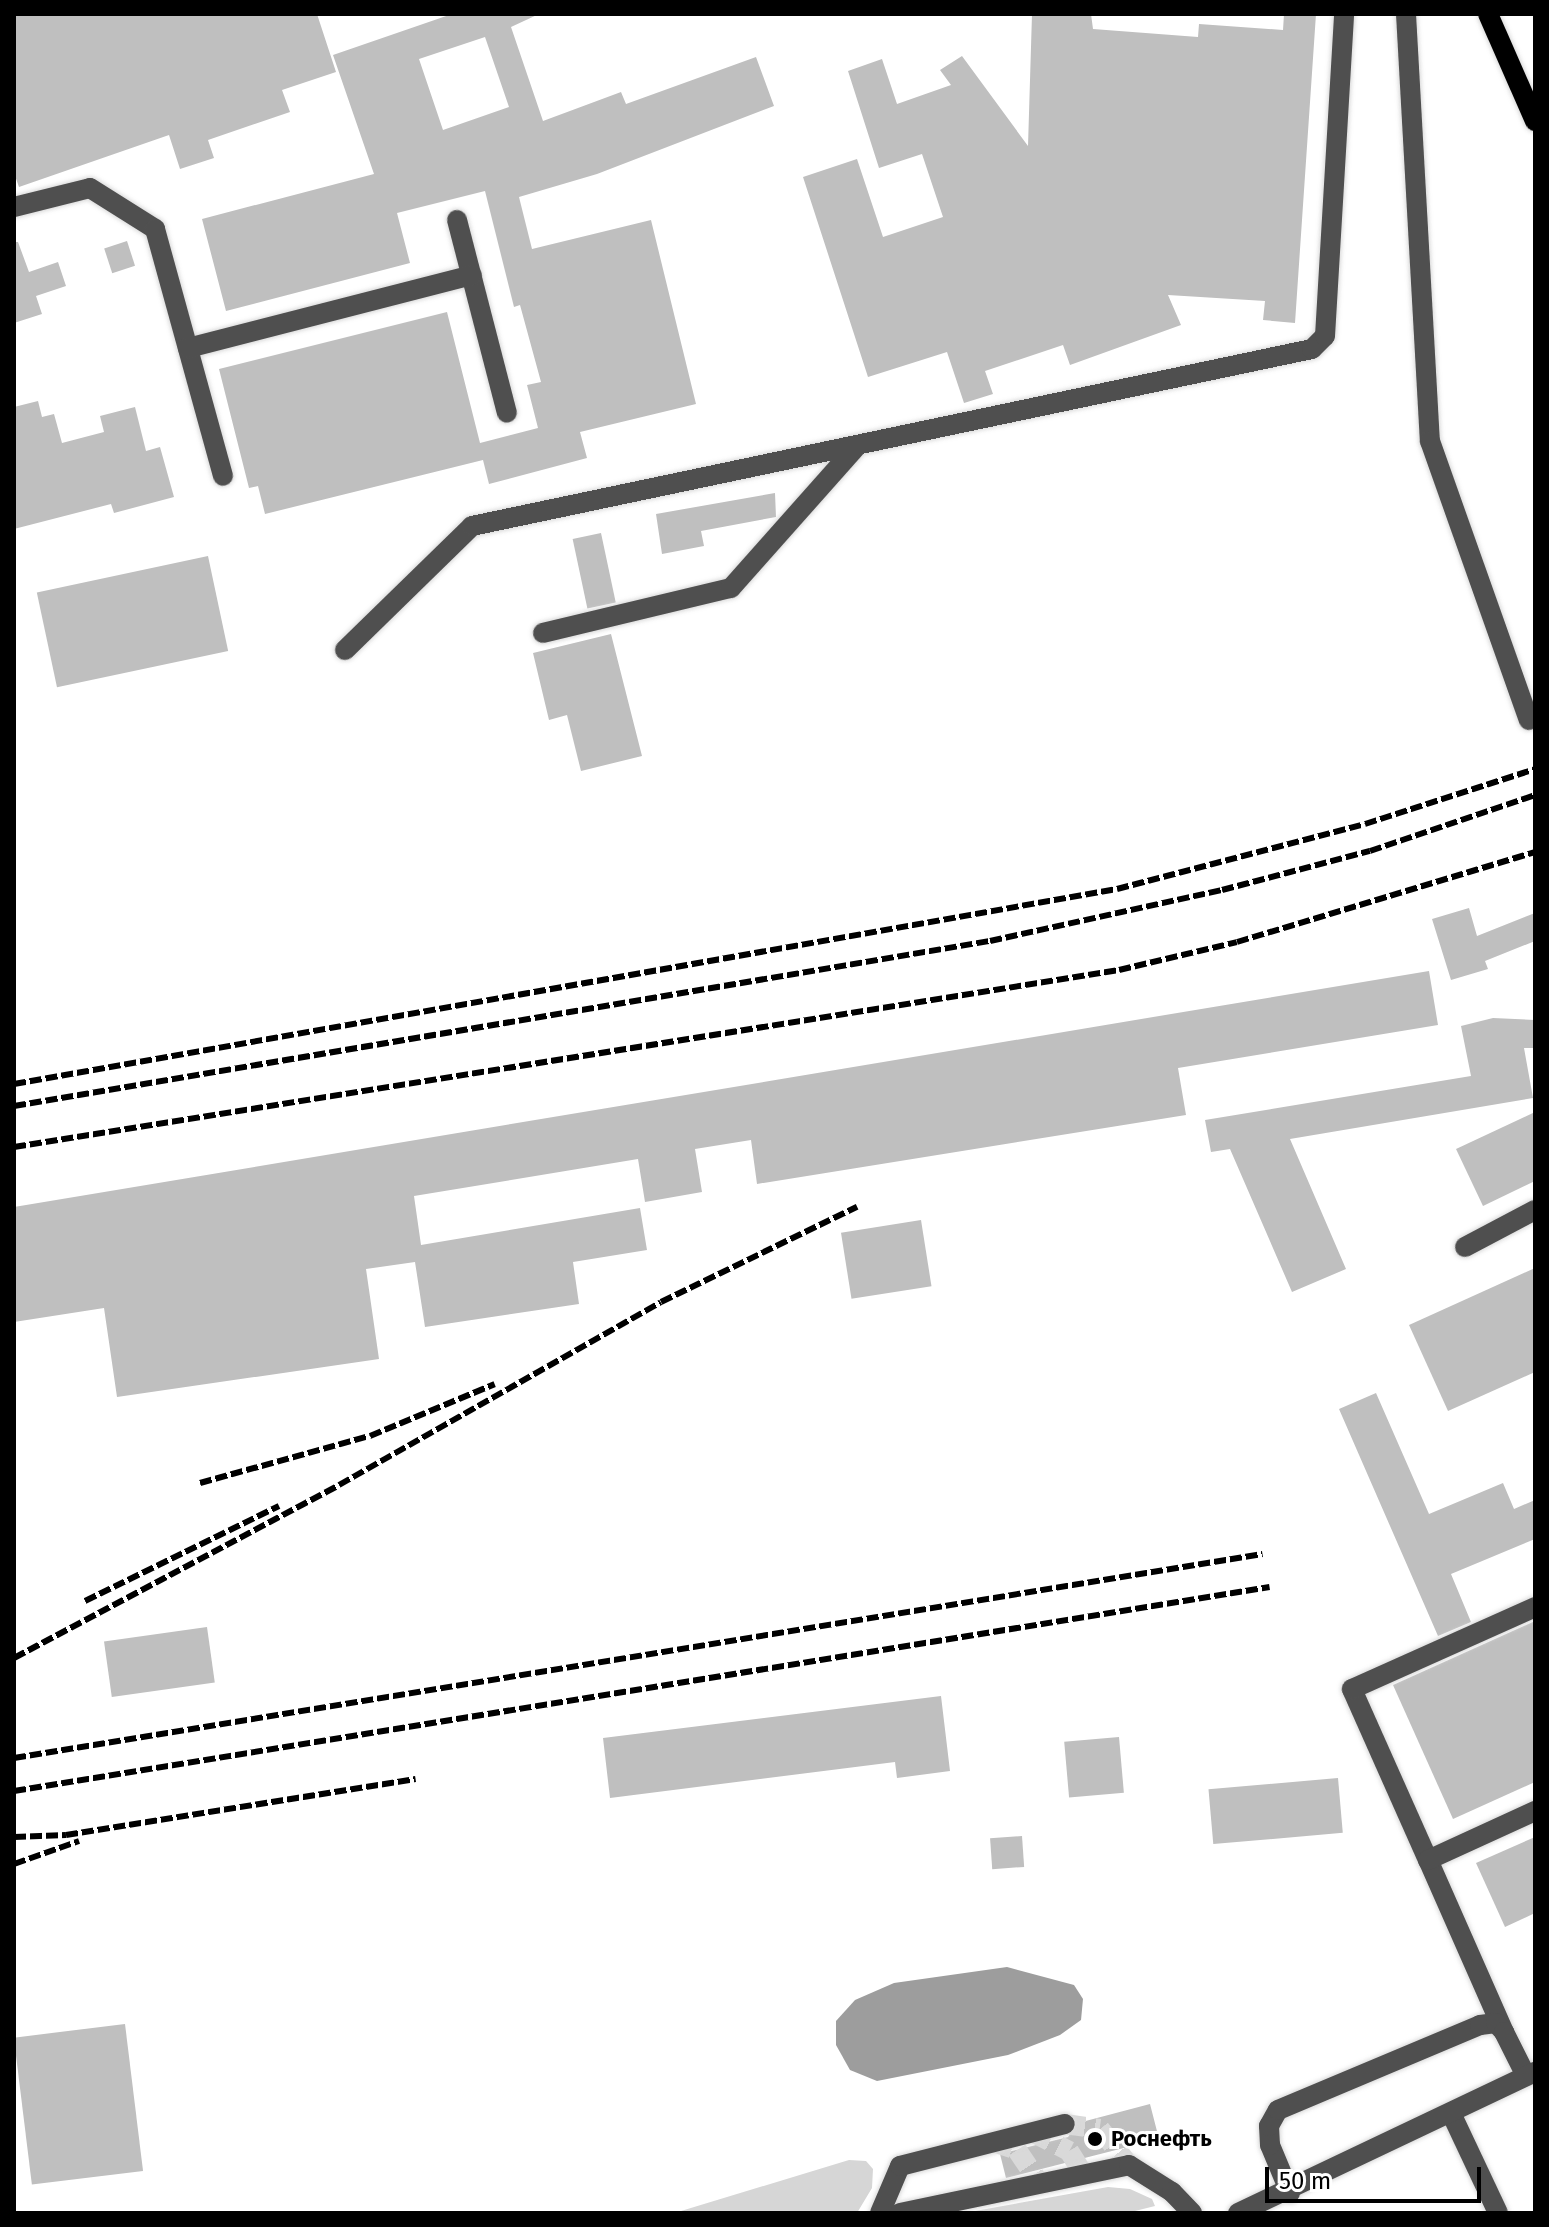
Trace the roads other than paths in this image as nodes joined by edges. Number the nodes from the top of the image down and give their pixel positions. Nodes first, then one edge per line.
1 (1344, 14) edge
2 (1487, 16) edge
3 (1407, 17) edge
4 (1535, 121) edge
5 (14, 207) edge
6 (457, 220) dead end
7 (472, 275) junction
8 (188, 348) junction
9 (507, 413) dead end
10 (856, 447) junction
11 (223, 476) dead end
12 (543, 633) dead end
13 (345, 650) dead end
14 (1529, 720) dead end
15 (1535, 1210) edge
16 (1465, 1247) dead end
17 (1535, 1607) edge
18 (1535, 1811) edge
19 (1428, 1860) junction
20 (1504, 2032) junction
21 (1530, 2074) edge
22 (1451, 2113) junction
23 (1065, 2124) tunnel mouth
24 (1290, 2193) junction
25 (1242, 2212) edge
26 (880, 2213) edge
27 (900, 2213) edge
28 (1192, 2213) edge
29 (1498, 2213) edge

1 - 10 street
2 - 4 main road
3 - 14 street
5 - 8 street
6 - 7 street
7 - 8 street
7 - 9 street
8 - 11 street
10 - 12 street
10 - 13 street
15 - 16 street
17 - 19 street
18 - 19 street
19 - 20 street
20 - 21 street
20 - 24 street
21 - 22 street
22 - 24 street
22 - 29 street
23 - 26 street
24 - 25 street
27 - 28 street

